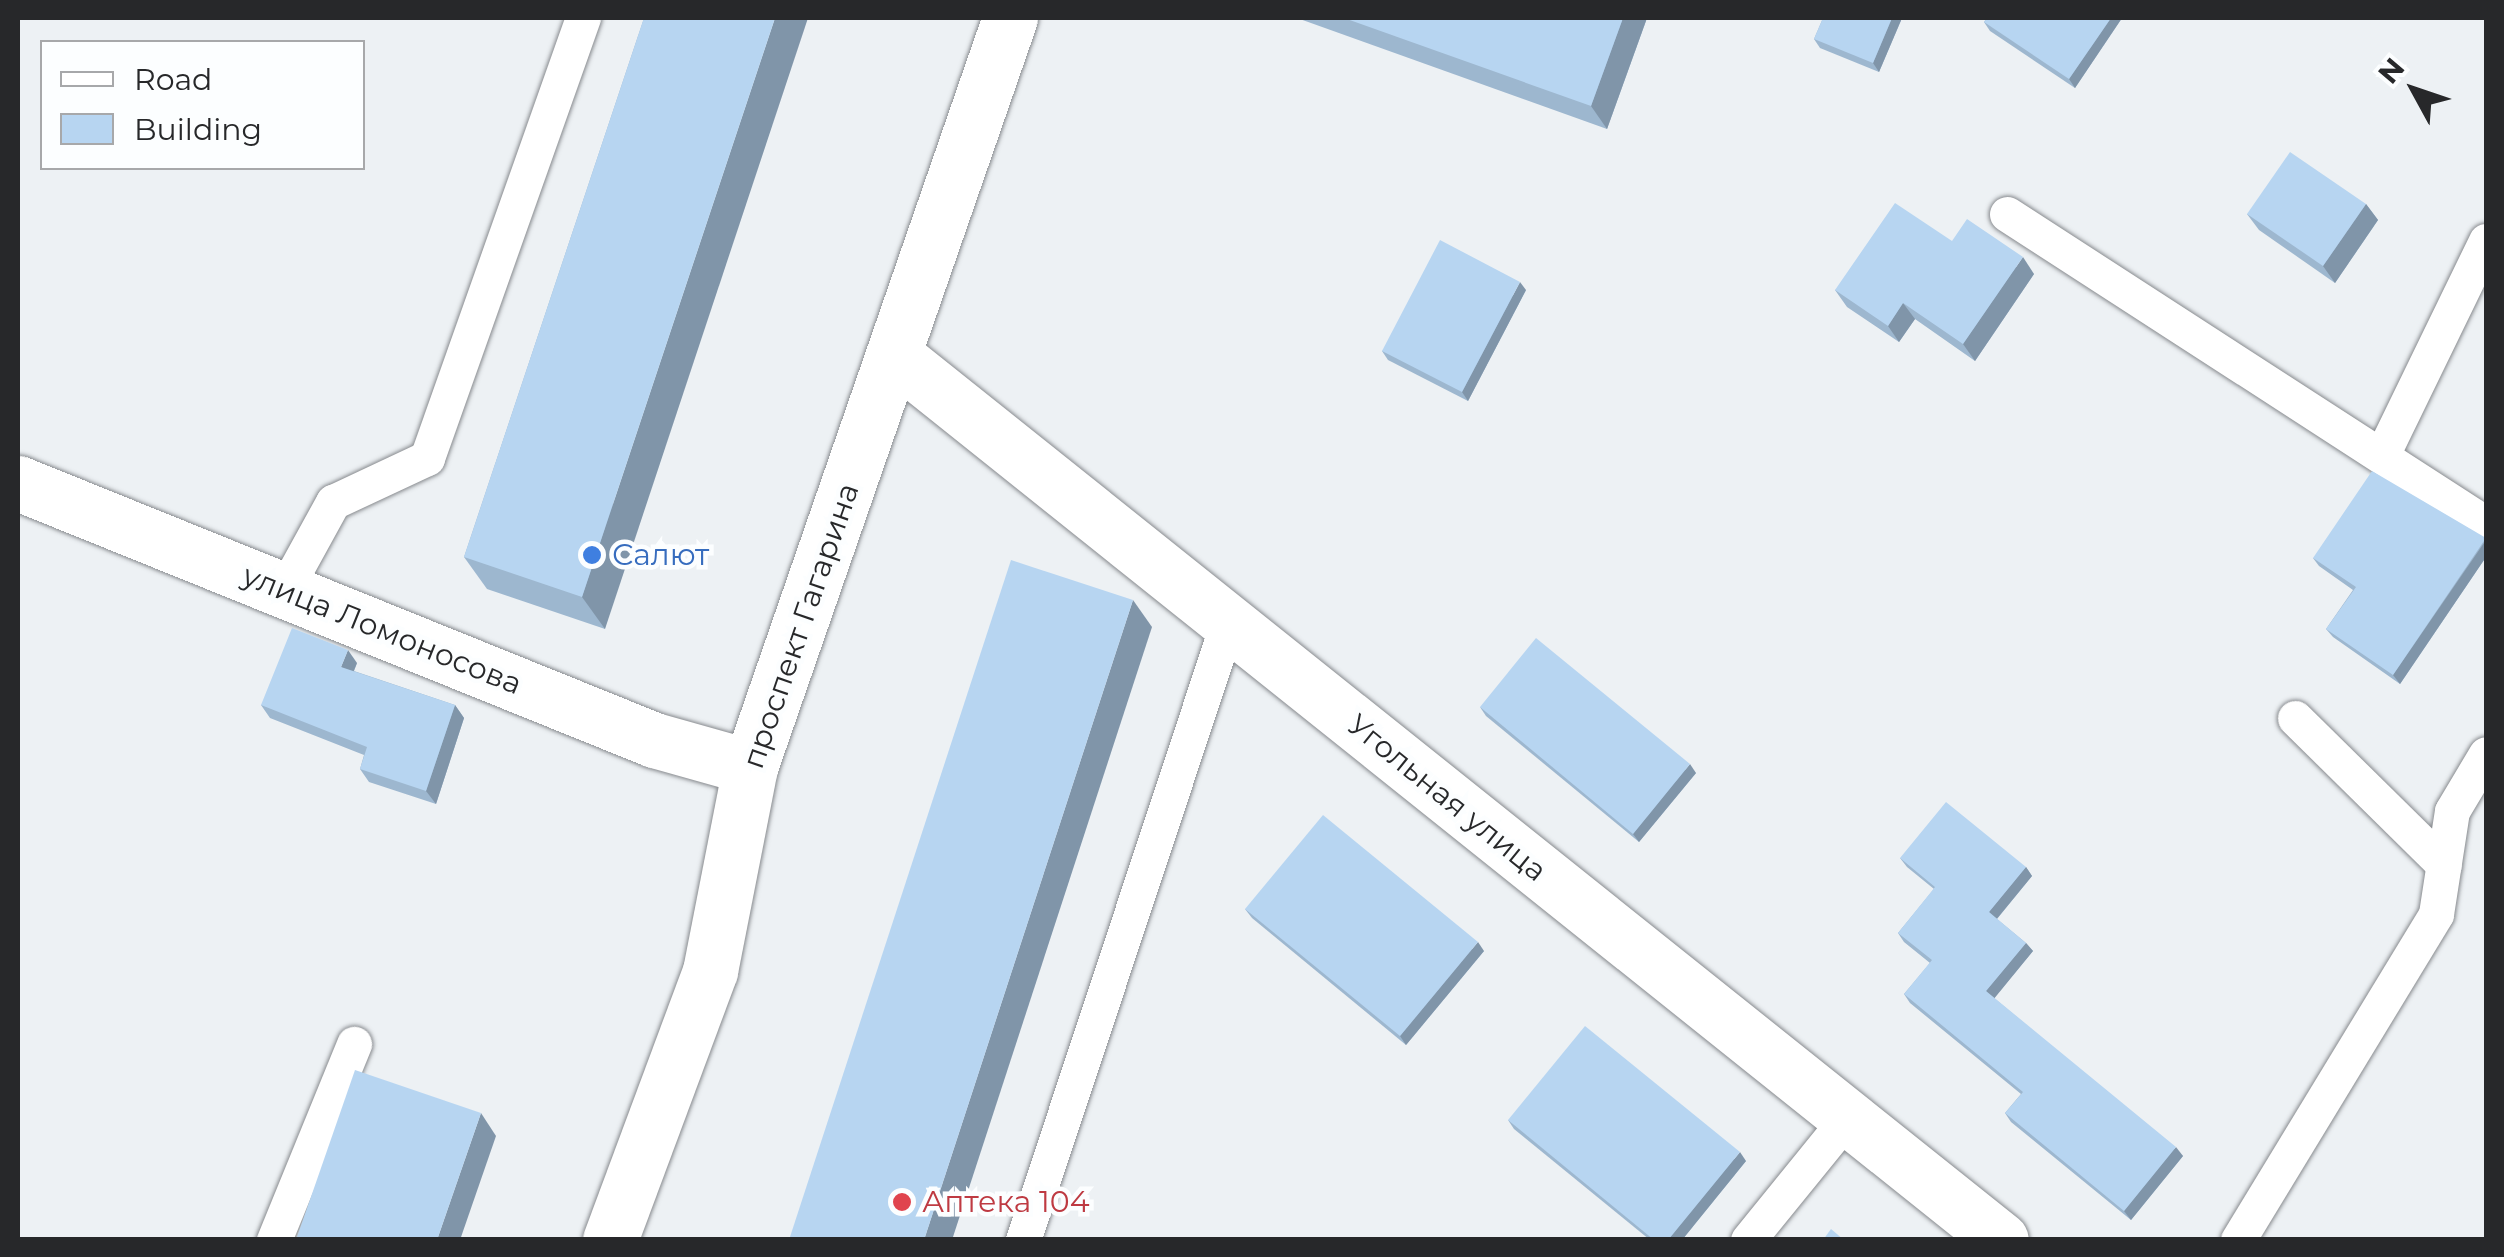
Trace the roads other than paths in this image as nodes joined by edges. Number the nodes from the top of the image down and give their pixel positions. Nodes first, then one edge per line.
1 (583, 18) edge
2 (1010, 18) edge
3 (2007, 214) dead end
4 (2486, 240) edge
5 (894, 355) junction
6 (2382, 454) junction
7 (18, 483) edge
8 (2486, 524) edge
9 (284, 591) junction
10 (1228, 622) junction
11 (2294, 718) dead end
12 (2486, 754) edge
13 (750, 767) junction
14 (2444, 865) junction
15 (354, 1044) dead end
16 (1847, 1118) junction
17 (274, 1240) edge
18 (610, 1240) edge
19 (1023, 1240) edge
20 (1748, 1240) edge
21 (2001, 1240) edge
22 (2238, 1240) edge

1 - 9 lane
2 - 5 street, проспект Гагарина
3 - 6 lane
4 - 6 lane
5 - 10 street, Угольная улица
5 - 13 street, проспект Гагарина
6 - 8 lane
7 - 9 street, улица Ломоносова
9 - 13 street, улица Ломоносова
10 - 16 street, Угольная улица
10 - 19 lane
11 - 14 lane
12 - 14 lane
13 - 18 street, проспект Гагарина
14 - 22 lane
15 - 17 lane
16 - 20 lane
16 - 21 street, Угольная улица

